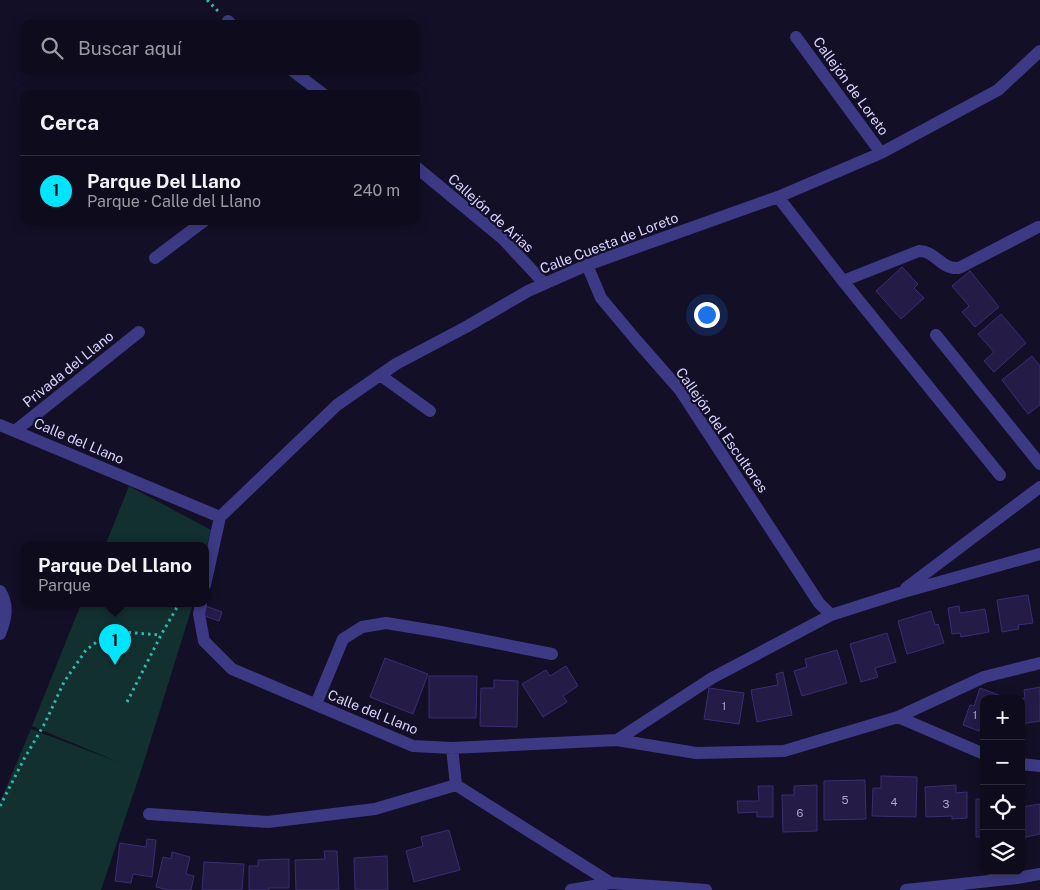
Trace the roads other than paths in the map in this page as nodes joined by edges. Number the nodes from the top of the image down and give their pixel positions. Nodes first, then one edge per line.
1 (796, 37) dead end
2 (1040, 51) edge
3 (298, 75) edge
4 (318, 90) edge
5 (881, 153) junction
6 (420, 170) edge
7 (778, 197) junction
8 (199, 225) edge
9 (1040, 227) edge
10 (155, 258) dead end
11 (587, 265) junction
12 (843, 280) junction
13 (544, 283) junction
14 (139, 332) dead end
15 (936, 335) dead end
16 (380, 375) junction
17 (430, 411) dead end
18 (0, 425) edge
19 (15, 431) junction
20 (1040, 464) edge
21 (1000, 475) dead end
22 (1040, 487) edge
23 (220, 517) junction
24 (1040, 554) edge
25 (209, 567) edge
26 (0, 591) edge
27 (900, 593) junction
28 (200, 607) edge
29 (831, 615) junction
30 (0, 634) edge
31 (552, 654) dead end
32 (1040, 663) edge
33 (316, 704) junction
34 (898, 717) junction
35 (617, 740) junction
36 (452, 748) junction
37 (980, 752) edge
38 (1025, 764) edge
39 (1040, 766) edge
40 (456, 785) junction
41 (149, 814) dead end
42 (1040, 874) edge
43 (611, 883) junction
44 (571, 890) edge
45 (706, 890) edge
46 (906, 890) edge

1 - 5 street, Callejón de Loreto
2 - 5 street, Calle Cuesta de Loreto
3 - 4 street
5 - 7 street, Calle Cuesta de Loreto
6 - 13 street, Callejón de Arias
7 - 11 street, Calle Cuesta de Loreto
7 - 12 street
8 - 10 street
9 - 12 street
11 - 13 street, Calle Cuesta de Loreto
11 - 29 street, Callejón del Escultores
12 - 21 street
13 - 16 street, Calle Cuesta de Loreto
14 - 19 street, Privada del Llano
15 - 20 street
16 - 17 street
16 - 23 street, Calle Cuesta de Loreto
18 - 19 street, Calle del Llano
19 - 23 street, Calle del Llano
22 - 27 street
23 - 25 street
24 - 27 street
26 - 30 street
27 - 29 street
28 - 33 street, Calle del Llano
29 - 35 street
31 - 33 street
32 - 34 street, Calle del Llano
33 - 36 street, Calle del Llano
34 - 35 street, Calle del Llano
34 - 37 street
35 - 36 street, Calle del Llano
36 - 40 street
38 - 39 street
40 - 41 street
40 - 43 street
42 - 46 street
43 - 44 street
43 - 45 street

